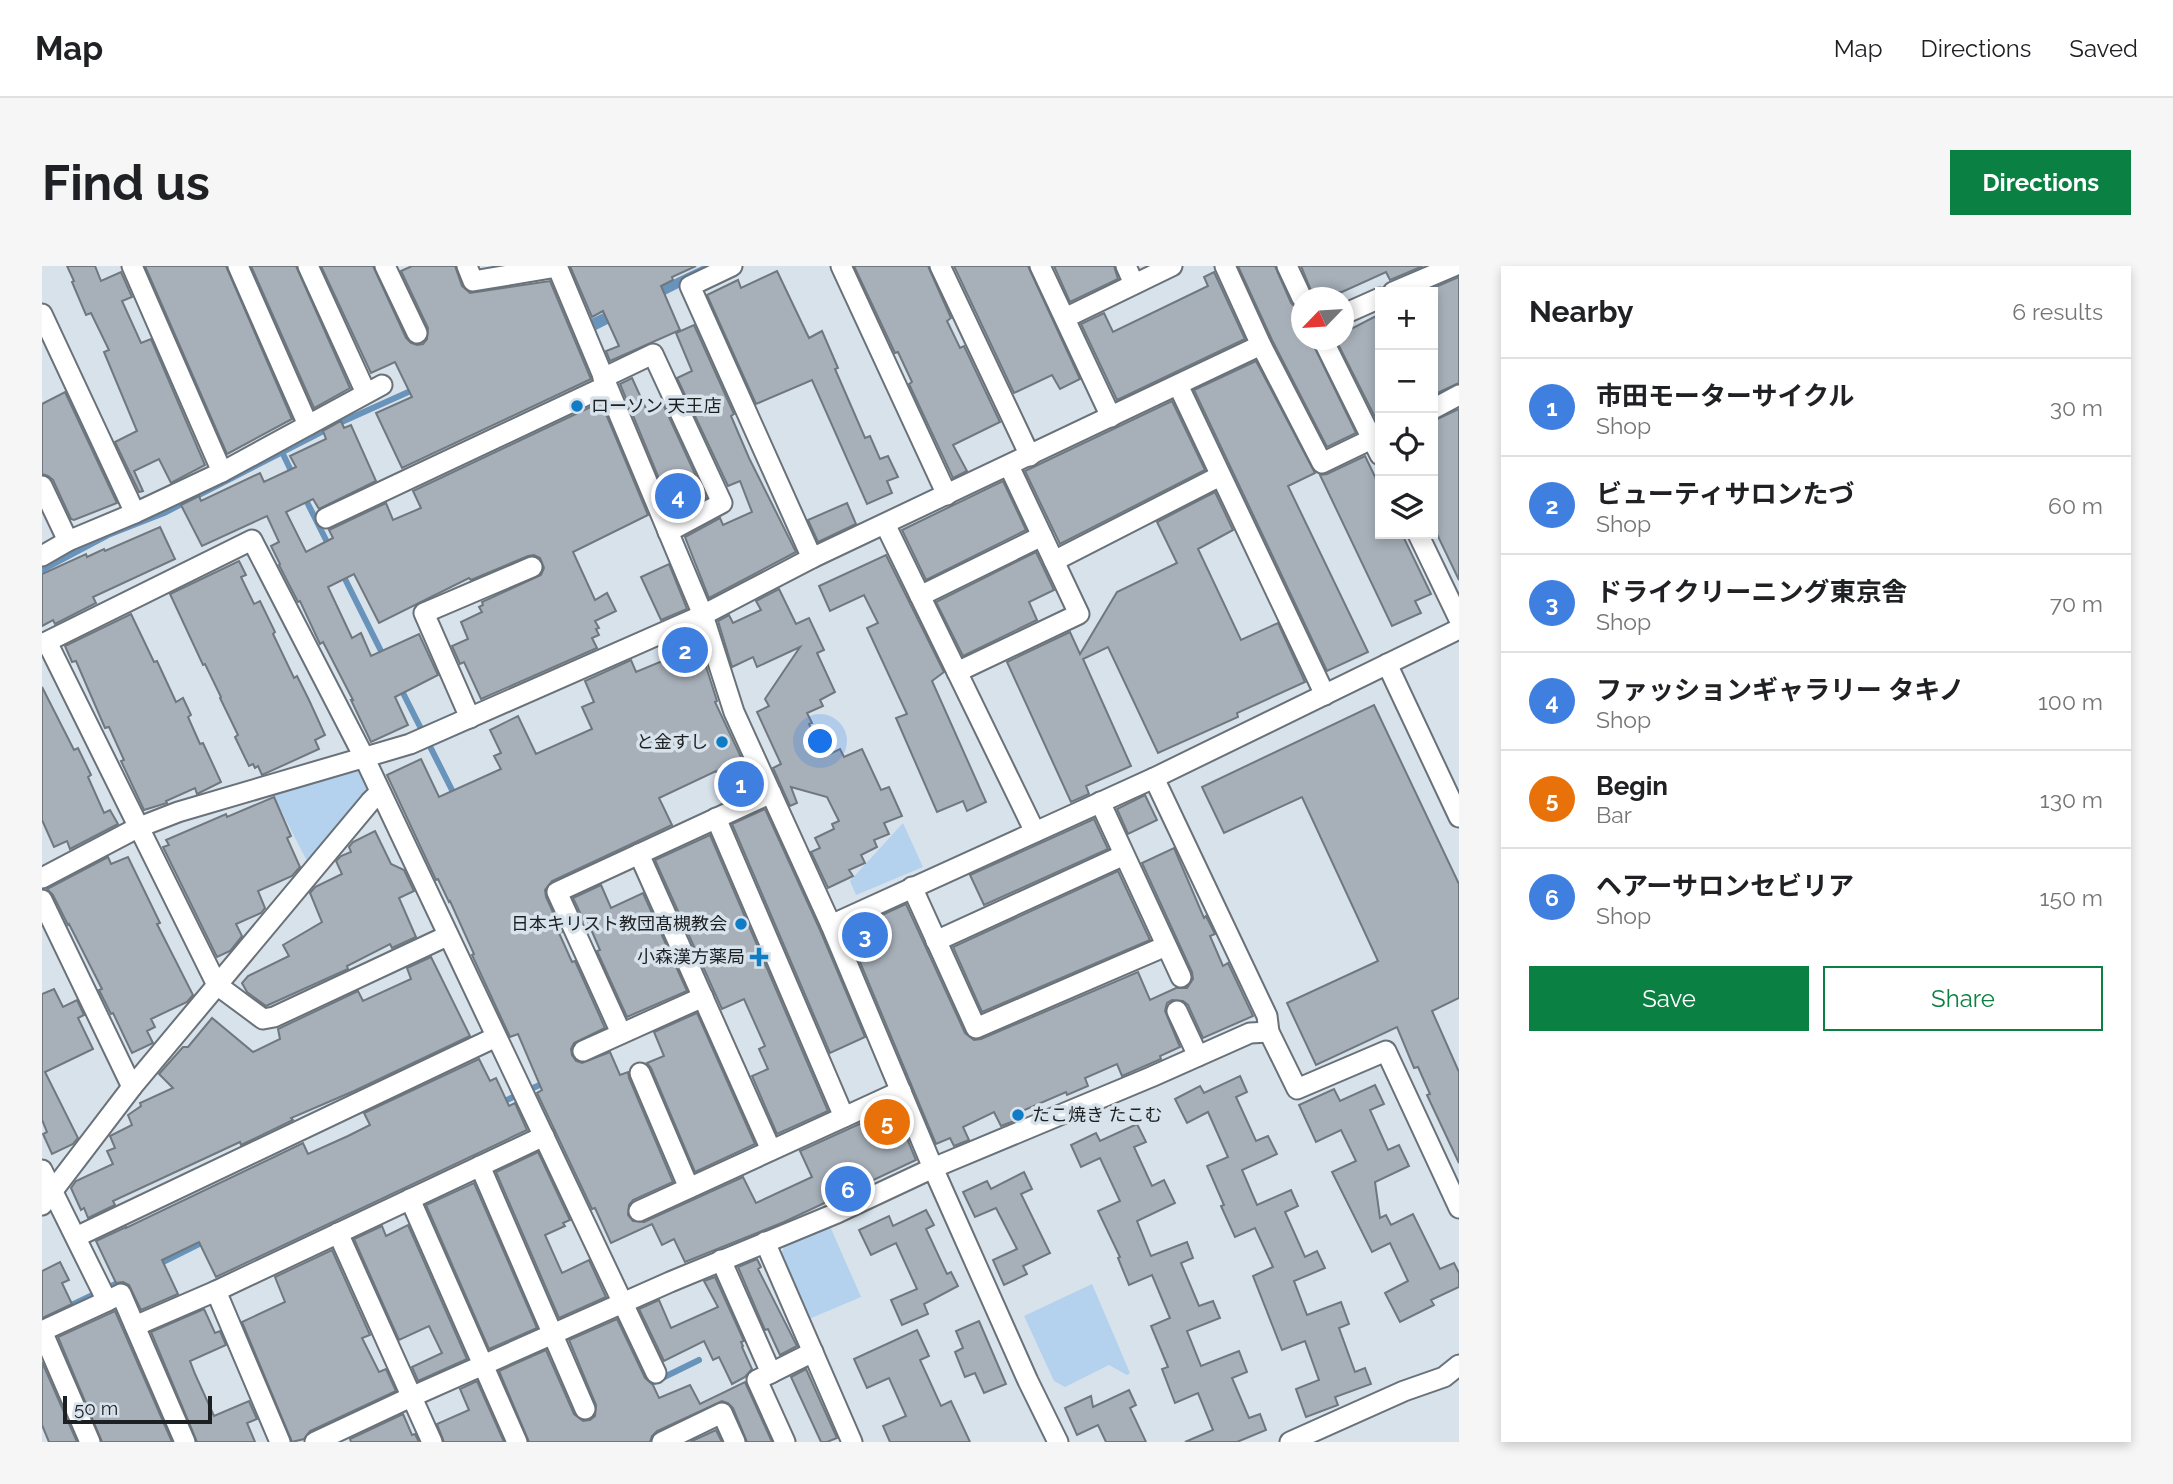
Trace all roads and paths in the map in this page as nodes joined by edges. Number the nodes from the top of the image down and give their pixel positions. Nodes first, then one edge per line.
1 (132, 266) edge
2 (238, 266) edge
3 (309, 266) edge
4 (385, 266) edge
5 (467, 266) edge
6 (557, 266) edge
7 (732, 266) edge
8 (841, 266) edge
9 (940, 266) edge
10 (1040, 266) edge
11 (1126, 266) edge
12 (1172, 266) edge
13 (1225, 266) edge
14 (1454, 266) edge
15 (1290, 267) edge
16 (1134, 284) junction
17 (1298, 287) edge
18 (1405, 287) edge
19 (1375, 300) edge
20 (1354, 309) edge
21 (42, 314) edge
22 (1065, 318) junction
23 (416, 333) dead end
24 (1261, 345) junction
25 (1328, 350) edge
26 (604, 382) junction
27 (1178, 385) junction
28 (1459, 396) edge
29 (1438, 406) edge
30 (1111, 417) junction
31 (308, 425) junction
32 (1375, 437) edge
33 (1375, 444) edge
34 (1030, 456) junction
35 (1009, 466) junction
36 (222, 472) junction
37 (1220, 475) junction
38 (42, 486) edge
39 (947, 495) junction
40 (135, 513) junction
41 (326, 518) dead end
42 (885, 524) junction
43 (668, 532) junction
44 (1042, 536) junction
45 (1420, 539) edge
46 (68, 541) junction
47 (42, 556) edge
48 (812, 558) junction
49 (1054, 561) junction
50 (532, 567) dead end
51 (920, 596) junction
52 (702, 615) junction
53 (1459, 619) edge
54 (1459, 629) edge
55 (44, 643) edge
56 (1387, 664) junction
57 (957, 672) junction
58 (1325, 695) junction
59 (470, 718) junction
60 (364, 757) junction
61 (1154, 778) junction
62 (380, 792) junction
63 (771, 793) junction
64 (1100, 802) junction
65 (1459, 817) edge
66 (716, 818) junction
67 (137, 828) junction
68 (1035, 832) junction
69 (639, 854) junction
70 (1124, 855) junction
71 (42, 878) edge
72 (912, 887) junction
73 (42, 900) edge
74 (831, 925) junction
75 (447, 936) junction
76 (936, 941) junction
77 (1166, 946) junction
78 (1181, 977) dead end
79 (217, 985) junction
80 (703, 997) junction
81 (1177, 1011) dead end
82 (1269, 1032) junction
83 (621, 1033) junction
84 (496, 1037) junction
85 (583, 1051) dead end
86 (1198, 1056) junction
87 (640, 1073) dead end
88 (132, 1087) junction
89 (901, 1091) junction
90 (844, 1117) junction
91 (544, 1136) junction
92 (771, 1150) junction
93 (480, 1166) junction
94 (933, 1168) junction
95 (42, 1170) edge
96 (689, 1188) junction
97 (48, 1199) edge
98 (410, 1199) junction
99 (1459, 1208) edge
100 (639, 1211) dead end
101 (338, 1233) junction
102 (76, 1237) junction
103 (765, 1241) junction
104 (722, 1260) junction
105 (216, 1291) junction
106 (107, 1301) junction
107 (624, 1303) junction
108 (135, 1326) junction
109 (554, 1334) junction
110 (813, 1352) junction
111 (484, 1365) junction
112 (1459, 1365) edge
113 (656, 1373) dead end
114 (771, 1373) junction
115 (411, 1397) junction
116 (585, 1409) dead end
117 (90, 1442) edge
118 (185, 1442) edge
119 (280, 1442) edge
120 (315, 1442) edge
121 (432, 1442) edge
122 (517, 1442) edge
123 (662, 1442) edge
124 (735, 1442) edge
125 (785, 1442) edge
126 (852, 1442) edge
127 (1058, 1442) edge
128 (1290, 1442) edge

1 - 36 street
2 - 31 street
3 - 31 street
4 - 23 street
5 - 6 street
6 - 26 street
7 - 48 street
8 - 39 street
9 - 34 street
10 - 22 street
11 - 16 street
12 - 16 street
13 - 24 street
14 - 18 street
15 - 17 street
16 - 22 street
19 - 20 street
21 - 40 street
22 - 30 street
24 - 27 street
24 - 33 street
25 - 32 street
26 - 41 street
26 - 43 street
26 - 43 street
27 - 30 street
27 - 37 street
28 - 29 street
30 - 34 street
31 - 36 street
34 - 35 street
35 - 39 street
35 - 44 street
36 - 40 street
37 - 49 street
37 - 58 street
38 - 46 street
39 - 42 street
40 - 46 street
42 - 48 street
42 - 51 street
43 - 52 street
44 - 49 street
44 - 51 street
45 - 53 street
46 - 47 street
48 - 52 street
49 - 57 street
50 - 59 street
51 - 57 street
52 - 59 street
52 - 63 street
54 - 56 street
55 - 60 street
55 - 67 street
56 - 58 street
56 - 65 street
57 - 68 street
58 - 61 street
59 - 60 street
60 - 62 street
60 - 67 street
61 - 64 street
61 - 82 street
62 - 75 street
62 - 79 street
63 - 66 street
63 - 74 street
64 - 68 street
64 - 70 street
66 - 69 street
66 - 90 street
67 - 71 street
67 - 79 street
68 - 72 street
69 - 80 street
69 - 83 street
70 - 76 street
70 - 77 street
72 - 74 street
72 - 76 street
73 - 88 street
74 - 89 street
75 - 79 street
75 - 84 street
76 - 77 street
77 - 78 street
79 - 88 street
80 - 83 street
80 - 92 street
81 - 86 street
82 - 86 street
82 - 99 street
83 - 85 street
84 - 91 street
84 - 102 street
86 - 94 street
87 - 96 street
88 - 97 street
89 - 90 street
89 - 94 street
90 - 92 street
91 - 93 street
91 - 107 street
92 - 96 street
93 - 98 street
93 - 109 street
94 - 103 street
94 - 127 street
95 - 97 street
96 - 100 street
97 - 102 street
98 - 101 street
98 - 111 street
101 - 105 street
101 - 115 street
102 - 106 street
103 - 104 street
103 - 110 street
104 - 107 street
104 - 114 street
105 - 108 street
105 - 119 street
106 - 108 street
106 - 117 street
107 - 109 street
107 - 113 street
108 - 118 street
109 - 111 street
109 - 116 street
110 - 114 street
110 - 126 street
111 - 115 street
111 - 122 street
112 - 128 street
114 - 125 street
115 - 120 street
115 - 121 street
123 - 124 street

